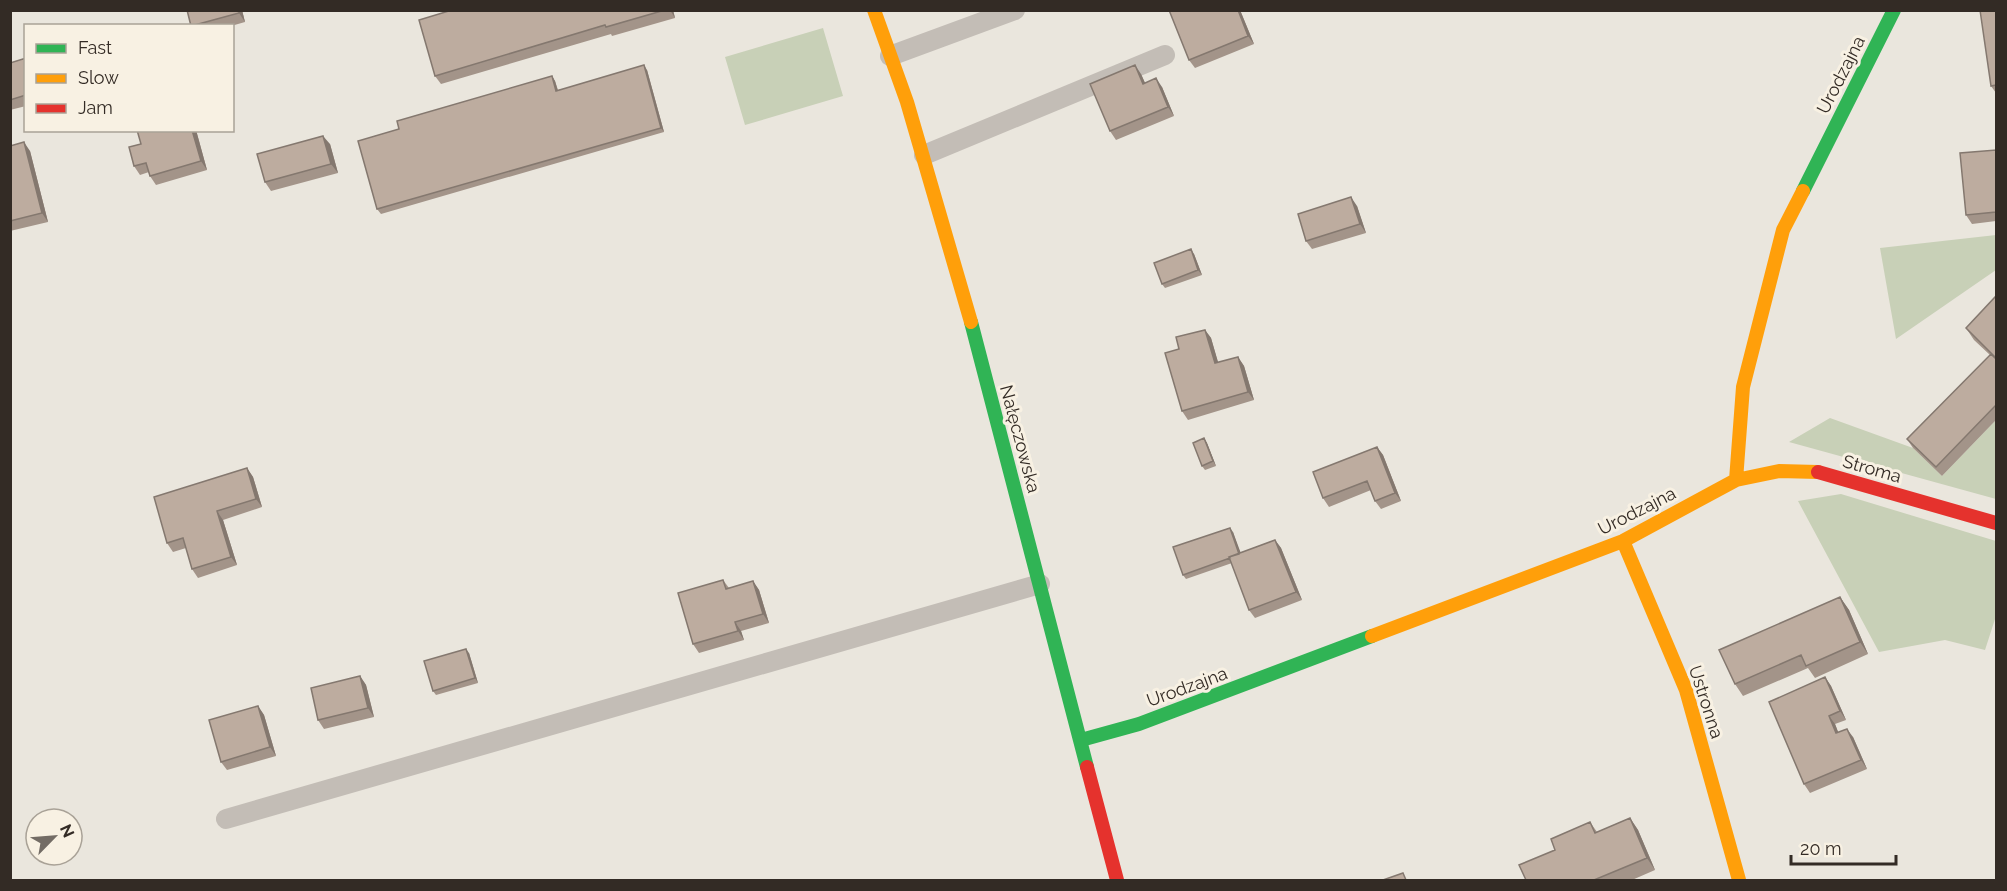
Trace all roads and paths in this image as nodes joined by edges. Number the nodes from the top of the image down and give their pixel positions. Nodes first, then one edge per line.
1 (874, 10) edge
2 (1015, 10) edge
3 (1894, 10) edge
4 (1165, 55) dead end
5 (890, 56) junction
6 (924, 155) junction
7 (1736, 480) junction
8 (1996, 523) edge
9 (1623, 541) junction
10 (1040, 584) junction
11 (1081, 740) junction
12 (226, 819) dead end
13 (1117, 880) edge
14 (1739, 880) edge

1 - 5 street, Nałęczowska
2 - 5 lane
3 - 7 street, Urodzajna
4 - 6 lane
5 - 6 street, Nałęczowska
6 - 10 street, Nałęczowska
7 - 8 street, Stroma
7 - 9 street, Urodzajna
9 - 11 street, Urodzajna
9 - 14 street, Ustronna
10 - 11 street, Nałęczowska
10 - 12 lane
11 - 13 street, Nałęczowska

